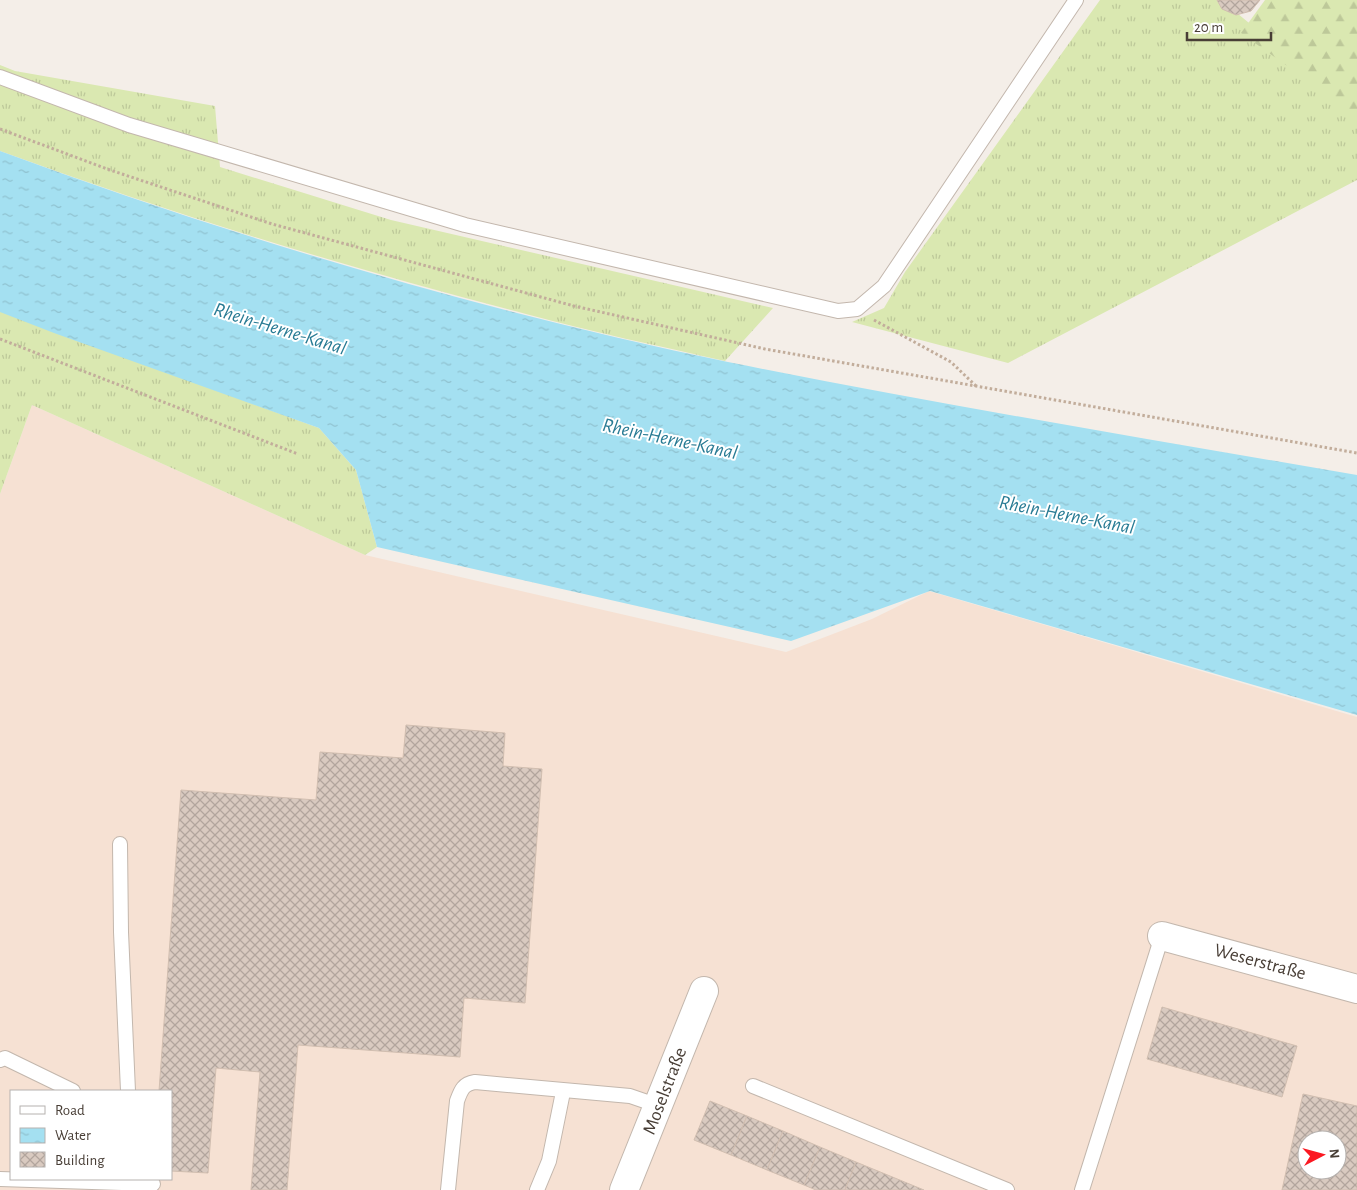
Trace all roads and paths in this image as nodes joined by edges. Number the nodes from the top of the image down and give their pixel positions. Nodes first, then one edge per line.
1 (1076, 0) edge
2 (0, 77) edge
3 (0, 129) edge
4 (857, 309) junction
5 (0, 339) edge
6 (978, 387) junction
7 (1357, 452) edge
8 (298, 454) dead end
9 (120, 844) dead end
10 (1162, 936) joint
11 (1357, 989) edge
12 (704, 990) dead end
13 (0, 1060) edge
14 (753, 1086) dead end
15 (71, 1090) edge
16 (128, 1090) edge
17 (563, 1092) junction
18 (659, 1106) junction
19 (0, 1180) edge
20 (154, 1184) edge
21 (448, 1190) edge
22 (537, 1190) edge
23 (624, 1190) edge
24 (1007, 1190) edge
25 (1082, 1190) edge

1 - 4 lane
2 - 4 lane
3 - 6 path
4 - 6 path
5 - 8 path
6 - 7 path
9 - 16 lane
10 - 11 street, Weserstraße
10 - 25 lane
12 - 18 street, Moselstraße
13 - 15 lane
14 - 24 lane
17 - 18 lane
17 - 21 lane
17 - 22 lane
18 - 23 street, Moselstraße
19 - 20 lane

